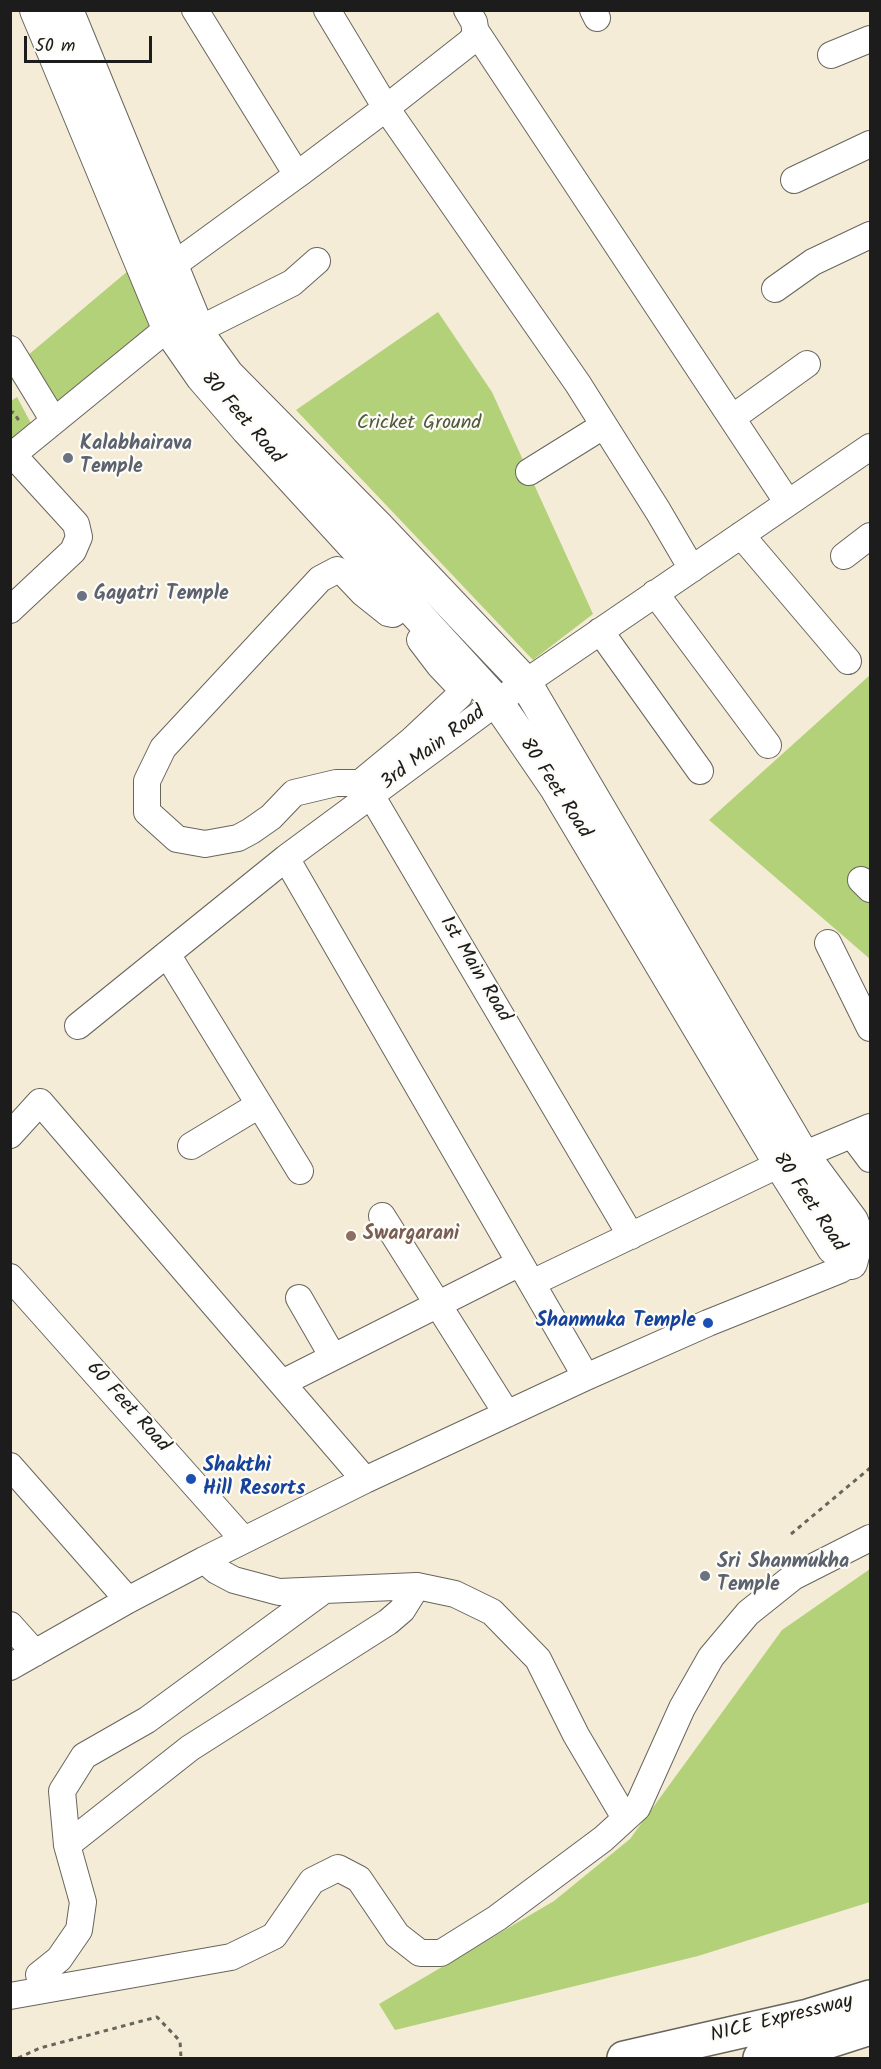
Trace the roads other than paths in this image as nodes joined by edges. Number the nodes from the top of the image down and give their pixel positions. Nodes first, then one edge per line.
1 (36, 10) edge
2 (67, 10) edge
3 (195, 10) edge
4 (327, 10) edge
5 (470, 16) edge
6 (870, 39) edge
7 (831, 55) dead end
8 (386, 108) junction
9 (870, 144) edge
10 (297, 175) junction
11 (794, 180) dead end
12 (870, 235) edge
13 (317, 261) dead end
14 (172, 266) junction
15 (775, 289) dead end
16 (186, 324) junction
17 (10, 349) edge
18 (807, 364) dead end
19 (732, 418) junction
20 (54, 421) junction
21 (603, 426) junction
22 (12, 456) edge
23 (866, 460) edge
24 (528, 472) dead end
25 (788, 503) junction
26 (741, 535) junction
27 (870, 536) edge
28 (844, 556) dead end
29 (692, 569) junction
30 (655, 593) junction
31 (407, 603) junction
32 (10, 610) edge
33 (430, 630) junction
34 (600, 631) junction
35 (848, 661) dead end
36 (525, 682) junction
37 (497, 702) junction
38 (768, 745) dead end
39 (700, 771) dead end
40 (371, 795) junction
41 (286, 858) junction
42 (828, 943) dead end
43 (167, 954) junction
44 (78, 1026) dead end
45 (870, 1028) edge
46 (259, 1105) junction
47 (861, 1131) edge
48 (10, 1135) edge
49 (191, 1146) dead end
50 (870, 1159) edge
51 (791, 1160) junction
52 (300, 1171) dead end
53 (382, 1216) dead end
54 (861, 1227) edge
55 (632, 1236) junction
56 (851, 1263) junction
57 (526, 1273) junction
58 (10, 1277) edge
59 (299, 1298) dead end
60 (438, 1304) junction
61 (333, 1357) junction
62 (586, 1377) junction
63 (282, 1383) junction
64 (507, 1414) junction
65 (10, 1466) edge
66 (365, 1480) junction
67 (870, 1538) edge
68 (243, 1539) junction
69 (204, 1560) junction
70 (417, 1586) junction
71 (323, 1591) junction
72 (128, 1600) junction
73 (10, 1625) edge
74 (35, 1653) junction
75 (10, 1667) edge
76 (626, 1818) junction
77 (67, 1845) junction
78 (39, 1975) dead end
79 (10, 1996) edge
80 (870, 1997) edge
81 (870, 2028) edge
82 (624, 2058) edge
83 (760, 2058) edge

1 - 16 main road, 80 Feet Road
2 - 14 main road, 80 Feet Road
3 - 10 street
4 - 8 street
5 - 8 street
5 - 19 street
6 - 7 street
8 - 10 street
8 - 21 street
9 - 11 street
10 - 14 street
12 - 15 street
13 - 16 street
14 - 16 main road, 80 Feet Road
16 - 20 street
16 - 31 main road, 80 Feet Road
16 - 36 main road, 80 Feet Road
17 - 20 street
18 - 19 street
19 - 25 street
20 - 22 street
21 - 24 street
21 - 29 street
22 - 32 street
23 - 25 street, 3rd Main Road
25 - 26 street, 3rd Main Road
26 - 29 street, 3rd Main Road
26 - 35 street
27 - 28 street
29 - 30 street, 3rd Main Road
30 - 34 street, 3rd Main Road
30 - 38 street
31 - 33 main road, 80 Feet Road
31 - 33 street
33 - 37 main road, 80 Feet Road
34 - 36 street, 3rd Main Road
34 - 39 street
36 - 37 street, 3rd Main Road
36 - 51 main road, 80 Feet Road
37 - 40 street, 3rd Main Road
37 - 51 main road, 80 Feet Road
40 - 41 street
40 - 55 street, 1st Main Road
41 - 43 street
41 - 57 street
42 - 45 street
43 - 44 street
43 - 46 street
46 - 49 street
46 - 52 street
47 - 50 street
47 - 51 street
48 - 63 street
51 - 54 main road, 80 Feet Road
51 - 55 street
51 - 56 main road, 80 Feet Road
53 - 60 street
54 - 56 main road, 80 Feet Road
55 - 57 street
56 - 62 street
57 - 60 street
57 - 62 street
58 - 68 street, 60 Feet Road
59 - 61 street
60 - 61 street
60 - 64 street
61 - 63 street
62 - 64 street
63 - 66 street
64 - 66 street
65 - 72 street
66 - 68 street
67 - 76 street
68 - 69 street
69 - 71 street
69 - 72 street
70 - 71 street
70 - 76 street
70 - 77 street
71 - 77 street
72 - 74 street
73 - 74 street
74 - 75 street
76 - 79 street
77 - 78 street
80 - 82 highway, NICE Expressway
81 - 83 highway, NICE Expressway

